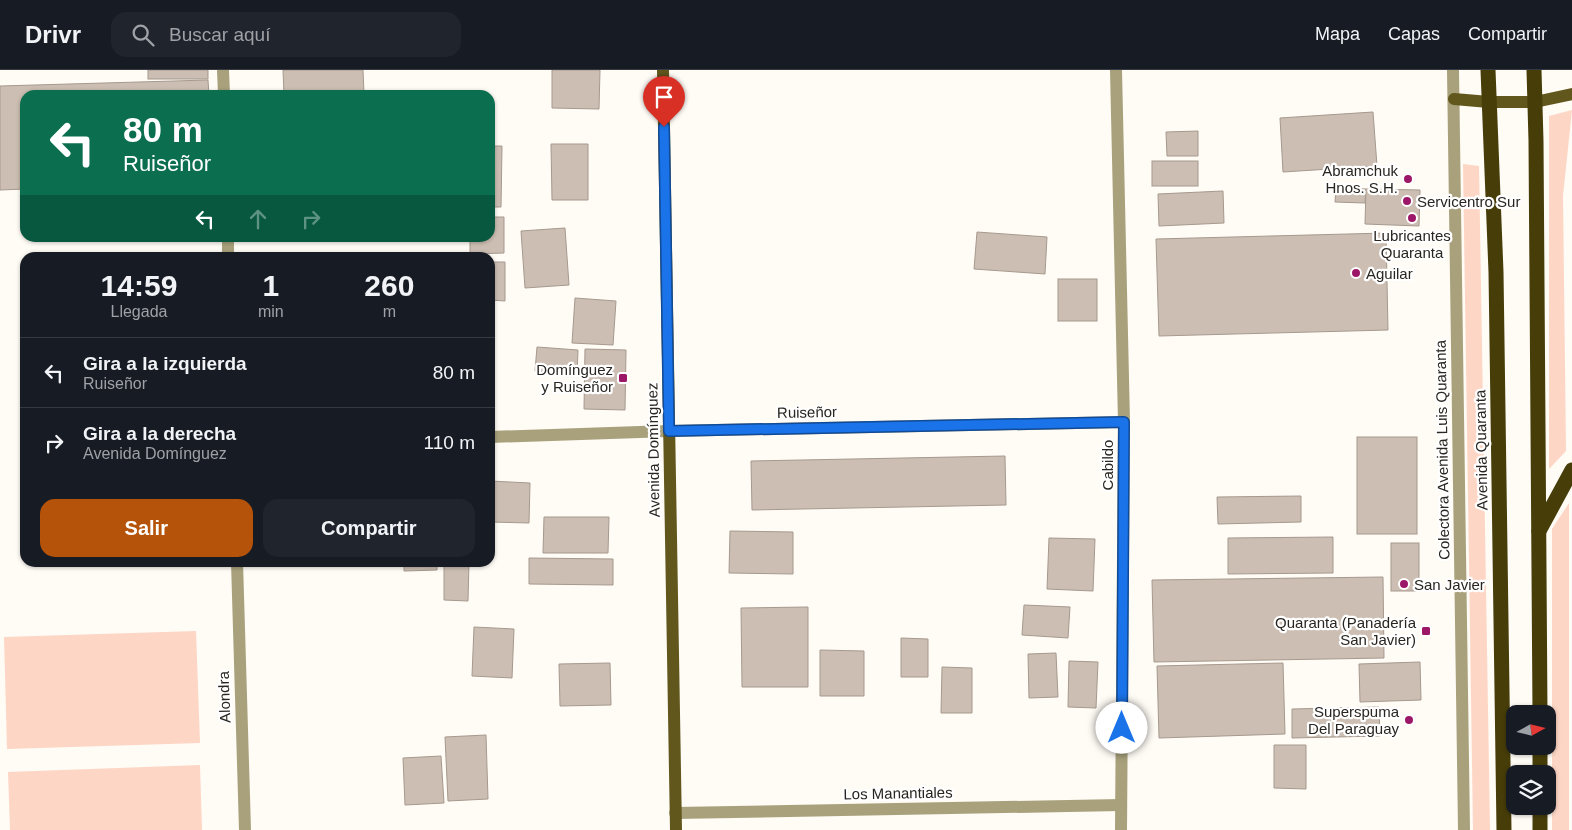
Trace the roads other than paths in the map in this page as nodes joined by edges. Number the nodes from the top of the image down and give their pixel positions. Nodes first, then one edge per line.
1 (223, 70) edge
2 (663, 70) edge
3 (1116, 70) edge
4 (1453, 70) edge
5 (1488, 70) edge
6 (1534, 70) edge
7 (224, 90) edge
8 (1572, 94) edge
9 (1454, 99) junction
10 (1489, 102) junction
11 (1535, 102) junction
12 (1124, 422) junction
13 (669, 431) junction
14 (495, 437) edge
15 (1572, 470) edge
16 (1539, 532) junction
17 (237, 567) edge
18 (1540, 705) edge
19 (1121, 805) junction
20 (675, 813) junction
21 (1540, 815) edge
22 (245, 830) edge
23 (676, 830) edge
24 (1122, 830) edge
25 (1464, 830) edge
26 (1504, 830) edge
27 (1540, 830) edge

1 - 7 street
2 - 13 main road, Avenida Domínguez
3 - 12 street, Cabildo
4 - 9 street, Colectora Avenida Luis Quaranta
5 - 10 highway, Avenida Quaranta
6 - 11 highway
8 - 11 main road
9 - 10 main road
9 - 25 street, Colectora Avenida Luis Quaranta
10 - 11 main road
10 - 26 highway, Avenida Quaranta
11 - 16 highway
12 - 13 street, Ruiseñor
12 - 19 street, Cabildo
13 - 14 street, Ruiseñor
13 - 20 main road, Avenida Domínguez
15 - 16 highway
16 - 18 highway
17 - 22 street, Alondra
19 - 20 street, Los Manantiales
19 - 24 street, Cabildo
20 - 23 main road, Avenida Domínguez
21 - 27 highway

